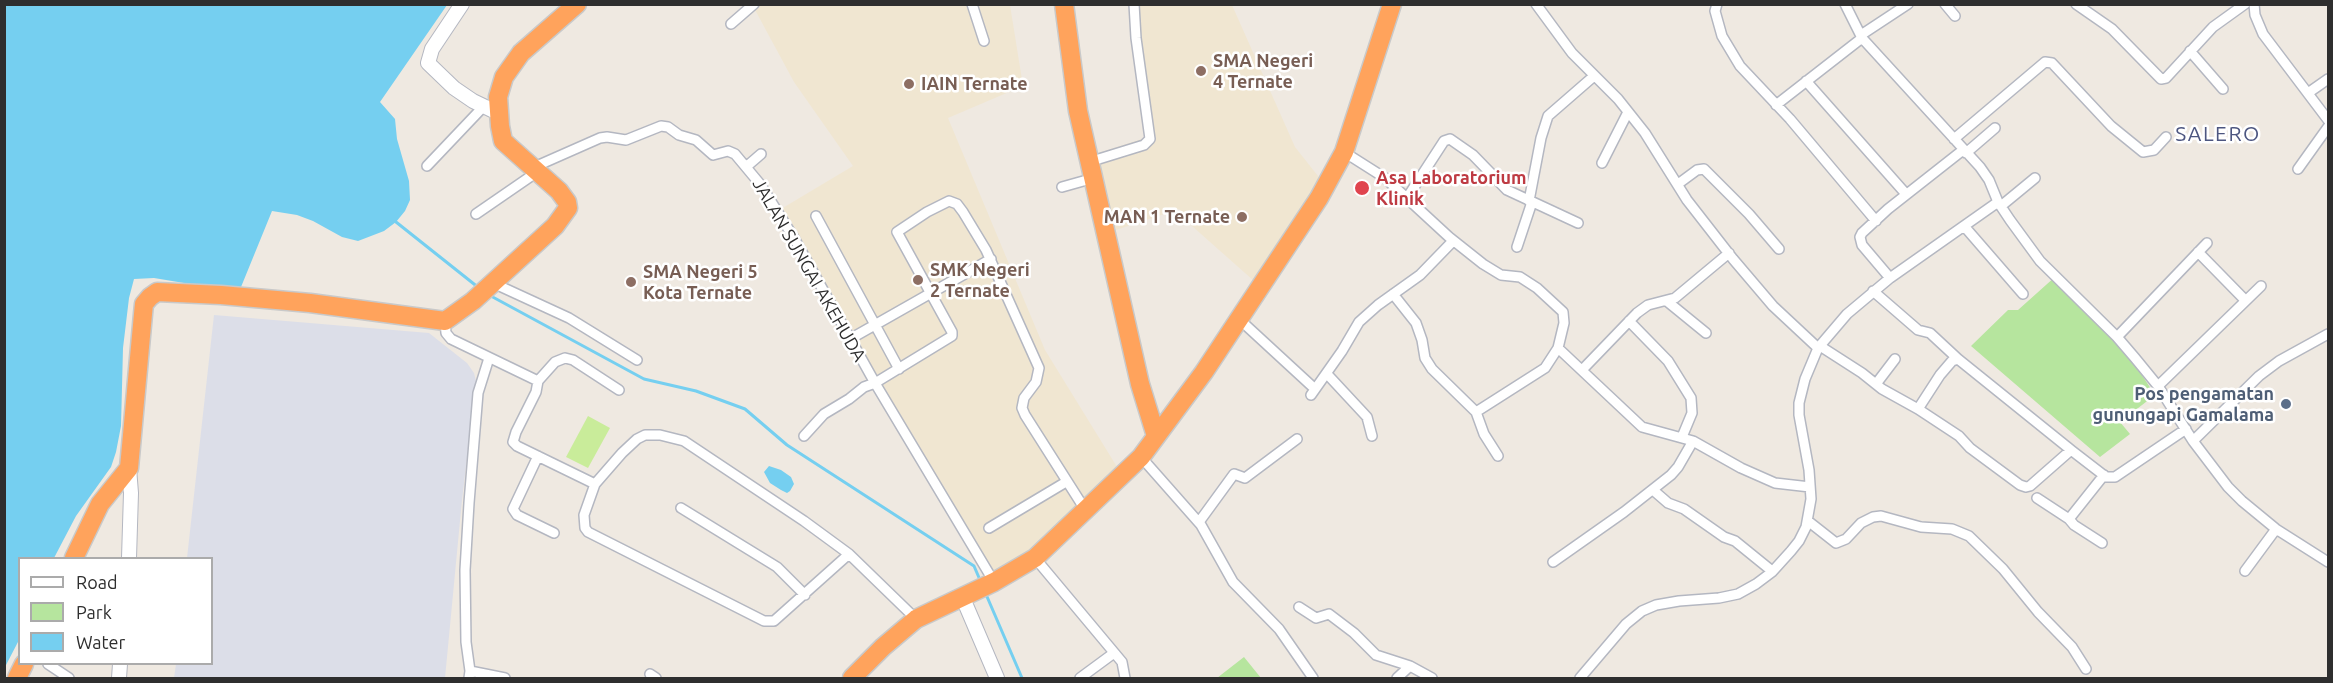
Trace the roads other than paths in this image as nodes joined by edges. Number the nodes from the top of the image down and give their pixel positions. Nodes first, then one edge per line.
1 (462, 4) edge
2 (577, 4) edge
3 (754, 4) edge
4 (972, 4) edge
5 (1064, 4) edge
6 (1134, 4) edge
7 (1392, 4) edge
8 (1536, 4) edge
9 (1716, 4) edge
10 (1845, 4) edge
11 (1908, 4) edge
12 (1945, 4) edge
13 (2076, 4) edge
14 (2245, 4) edge
15 (2254, 4) edge
16 (1955, 16) dead end
17 (731, 24) dead end
18 (1862, 36) junction
19 (984, 40) dead end
20 (2190, 51) junction
21 (1594, 76) junction
22 (2328, 79) edge
23 (1806, 81) junction
24 (2223, 89) dead end
25 (2308, 93) junction
26 (1776, 105) junction
27 (491, 110) junction
28 (1628, 112) junction
29 (2328, 120) edge
30 (2328, 127) edge
31 (1995, 128) dead end
32 (2166, 137) dead end
33 (1954, 140) junction
34 (1344, 152) junction
35 (1964, 152) junction
36 (761, 154) dead end
37 (1602, 163) dead end
38 (427, 166) dead end
39 (746, 167) junction
40 (534, 170) junction
41 (1091, 170) junction
42 (2298, 170) dead end
43 (2035, 178) dead end
44 (1678, 184) junction
45 (1062, 187) dead end
46 (1906, 195) junction
47 (1407, 198) junction
48 (1530, 202) junction
49 (2000, 204) junction
50 (476, 214) dead end
51 (816, 216) dead end
52 (1876, 220) junction
53 (1578, 224) dead end
54 (1964, 226) junction
55 (1453, 241) junction
56 (2207, 243) dead end
57 (1516, 247) dead end
58 (1779, 249) dead end
59 (2198, 252) junction
60 (1729, 253) junction
61 (991, 259) junction
62 (1890, 278) junction
63 (491, 285) junction
64 (2261, 286) dead end
65 (1873, 291) junction
66 (929, 293) junction
67 (1393, 294) junction
68 (2023, 294) dead end
69 (2245, 300) junction
70 (1668, 302) junction
71 (1239, 319) junction
72 (445, 321) junction
73 (1629, 321) junction
74 (875, 324) junction
75 (1706, 333) dead end
76 (2328, 334) edge
77 (2117, 337) junction
78 (850, 339) junction
79 (1819, 347) junction
80 (1558, 348) junction
81 (489, 358) junction
82 (1895, 359) dead end
83 (1958, 359) junction
84 (637, 360) dead end
85 (899, 369) junction
86 (1582, 370) junction
87 (1327, 374) junction
88 (538, 381) junction
89 (874, 383) junction
90 (1876, 384) junction
91 (2158, 386) junction
92 (619, 390) dead end
93 (1918, 409) junction
94 (1476, 412) junction
95 (2186, 429) junction
96 (804, 436) dead end
97 (1156, 436) junction
98 (1372, 436) dead end
99 (1682, 436) junction
100 (1297, 439) dead end
101 (1693, 441) junction
102 (2193, 441) junction
103 (2071, 450) junction
104 (538, 456) junction
105 (1498, 456) dead end
106 (1141, 457) junction
107 (129, 468) junction
108 (2104, 475) junction
109 (1066, 482) junction
110 (595, 484) junction
111 (1810, 487) junction
112 (1653, 490) junction
113 (2037, 498) dead end
114 (681, 508) dead end
115 (1086, 511) junction
116 (2069, 519) junction
117 (1808, 521) junction
118 (1199, 522) junction
119 (989, 528) dead end
120 (2276, 529) junction
121 (554, 533) dead end
122 (2102, 543) dead end
123 (849, 554) junction
124 (74, 557) edge
125 (129, 557) edge
126 (1035, 558) junction
127 (1553, 562) dead end
128 (2328, 562) edge
129 (2245, 571) dead end
130 (1772, 572) junction
131 (992, 582) junction
132 (805, 595) junction
133 (965, 595) junction
134 (1299, 607) dead end
135 (916, 619) junction
136 (1114, 653) junction
137 (51, 665) edge
138 (1410, 666) junction
139 (2086, 669) dead end
140 (470, 675) edge
141 (69, 678) edge
142 (505, 678) edge
143 (852, 678) edge
144 (997, 678) edge
145 (1080, 678) edge
146 (1125, 678) edge
147 (1313, 678) edge
148 (1397, 678) edge
149 (1432, 678) edge
150 (1580, 678) edge

1 - 27 main road
2 - 27 highway
3 - 17 street
4 - 19 street
5 - 41 highway
6 - 41 street
7 - 34 highway
8 - 21 street
9 - 26 street
10 - 18 street
11 - 18 street
12 - 16 street
13 - 20 street
14 - 20 street
15 - 25 street
18 - 23 street
18 - 33 street
20 - 24 street
21 - 28 street
21 - 48 street
22 - 25 street
23 - 26 street
23 - 46 street
25 - 29 street
26 - 52 street
27 - 38 street
27 - 40 highway
28 - 37 street
28 - 44 street
30 - 42 street
31 - 35 street
32 - 33 street
33 - 35 street
34 - 47 street
34 - 71 highway
35 - 46 street
35 - 49 street
36 - 39 street
39 - 40 street, JALAN SUNGAI AKEHUDA
39 - 78 street, JALAN SUNGAI AKEHUDA
40 - 50 street
40 - 63 highway
41 - 45 street
41 - 97 highway
43 - 49 street
44 - 58 street
44 - 60 street
46 - 52 street
47 - 48 street
47 - 55 street
48 - 53 street
48 - 57 street
49 - 54 street
49 - 77 street
51 - 74 street
52 - 62 street
54 - 62 street
54 - 68 street
55 - 67 street
55 - 80 street
56 - 59 street
59 - 69 street
59 - 77 street
60 - 70 street
60 - 79 street
61 - 66 street
61 - 66 street
61 - 109 street
62 - 65 street
63 - 72 highway
63 - 84 street
64 - 69 street
65 - 79 street
65 - 83 street
66 - 74 street
66 - 85 street
67 - 87 street
67 - 94 street
69 - 91 street
70 - 73 street
70 - 75 street
71 - 87 street
71 - 97 highway
72 - 81 street
72 - 107 highway
73 - 86 street
73 - 99 street
74 - 78 street
74 - 85 street
76 - 102 street
77 - 91 street
78 - 89 street, JALAN SUNGAI AKEHUDA
79 - 90 street
79 - 111 street
80 - 86 street
80 - 94 street
81 - 88 street
81 - 140 street
82 - 90 street
83 - 93 street
83 - 103 street
85 - 89 street
86 - 99 street
87 - 98 street
88 - 92 street
88 - 104 street
89 - 96 street
89 - 131 street, JALAN SUNGAI AKEHUDA
90 - 93 street
91 - 95 street
93 - 103 street
94 - 105 street
95 - 102 street
95 - 108 street
97 - 106 highway
99 - 101 street
100 - 118 street
101 - 111 street
101 - 112 street
102 - 120 street
103 - 108 street
104 - 110 street
104 - 121 street
106 - 115 highway
106 - 118 street
107 - 124 highway
107 - 125 main road
108 - 116 street
109 - 115 street
109 - 119 street
110 - 123 street
110 - 132 street
111 - 117 street
112 - 127 street
112 - 130 street
113 - 116 street
114 - 132 street
115 - 126 highway
116 - 122 street
117 - 130 street
117 - 139 street
118 - 147 street
120 - 128 street
120 - 129 street
123 - 132 street
123 - 135 street
126 - 131 highway
126 - 136 street
130 - 150 street
131 - 133 highway
133 - 135 highway
133 - 144 main road
134 - 138 street
135 - 143 highway
136 - 145 street
136 - 146 street
137 - 141 street
138 - 148 street
138 - 149 street
140 - 142 street

